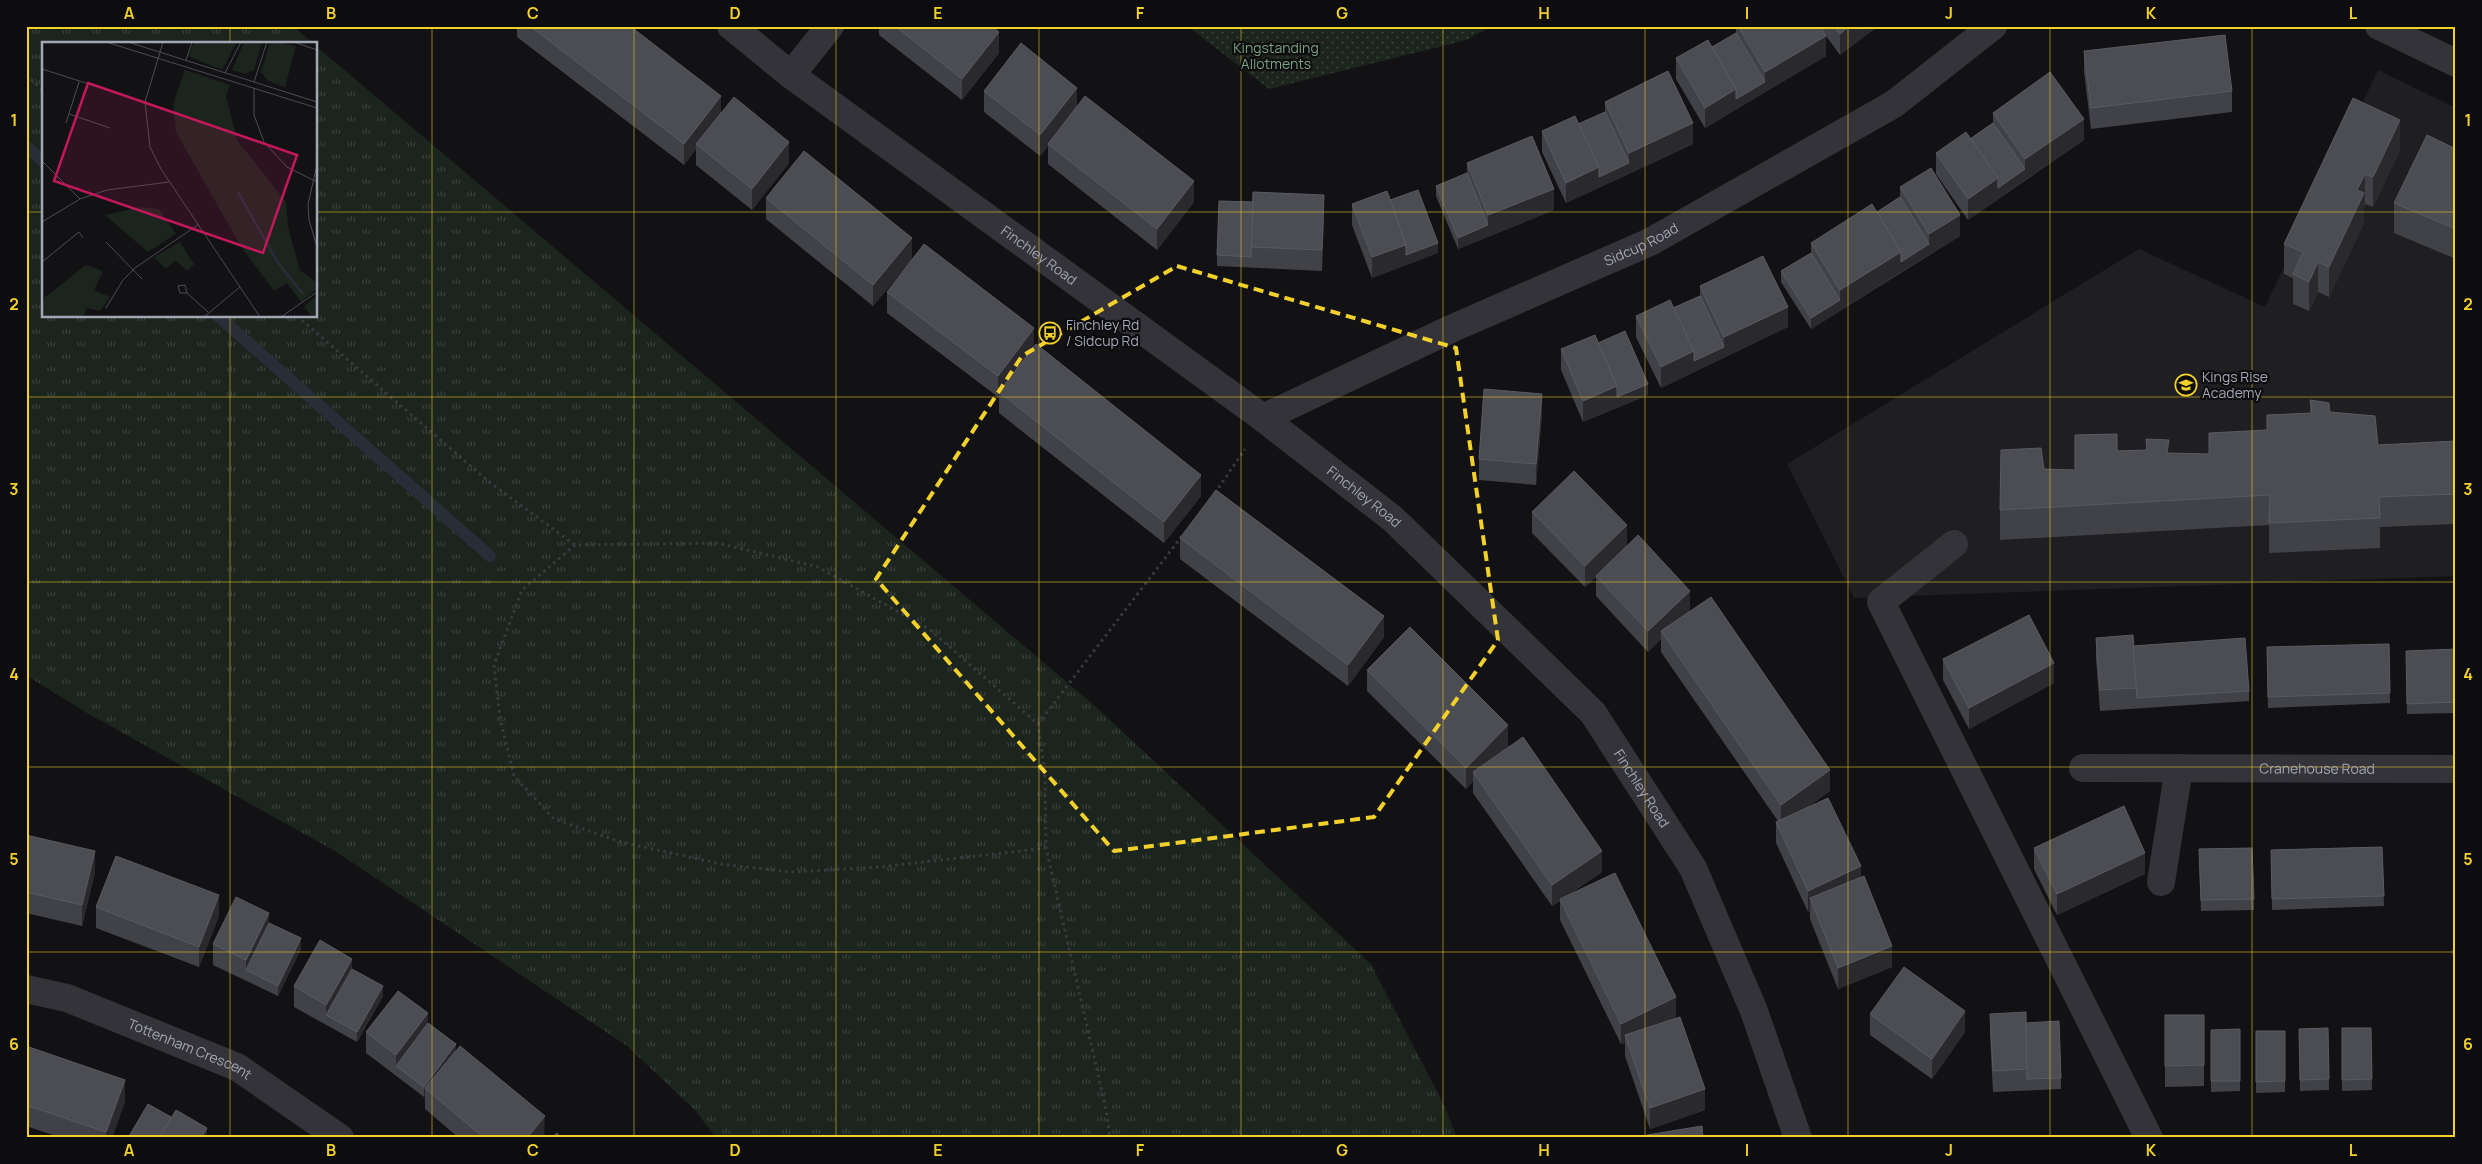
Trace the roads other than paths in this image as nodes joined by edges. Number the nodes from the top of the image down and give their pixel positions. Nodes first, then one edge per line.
1 (731, 26) edge
2 (830, 26) edge
3 (1994, 26) edge
4 (2379, 26) edge
5 (2456, 62) edge
6 (791, 75) junction
7 (1263, 418) junction
8 (1954, 544) dead end
9 (2083, 768) dead end
10 (2179, 768) junction
11 (2456, 769) edge
12 (2161, 882) dead end
13 (26, 989) edge
14 (340, 1138) edge
15 (1798, 1138) edge
16 (2149, 1138) edge

1 - 6 street, Finchley Road
2 - 6 street
3 - 7 street, Sidcup Road
4 - 5 street
6 - 7 street, Finchley Road
7 - 15 street, Finchley Road
8 - 16 street
9 - 10 street, Cranehouse Road
10 - 11 street, Cranehouse Road
10 - 12 street
13 - 14 street, Tottenham Crescent

